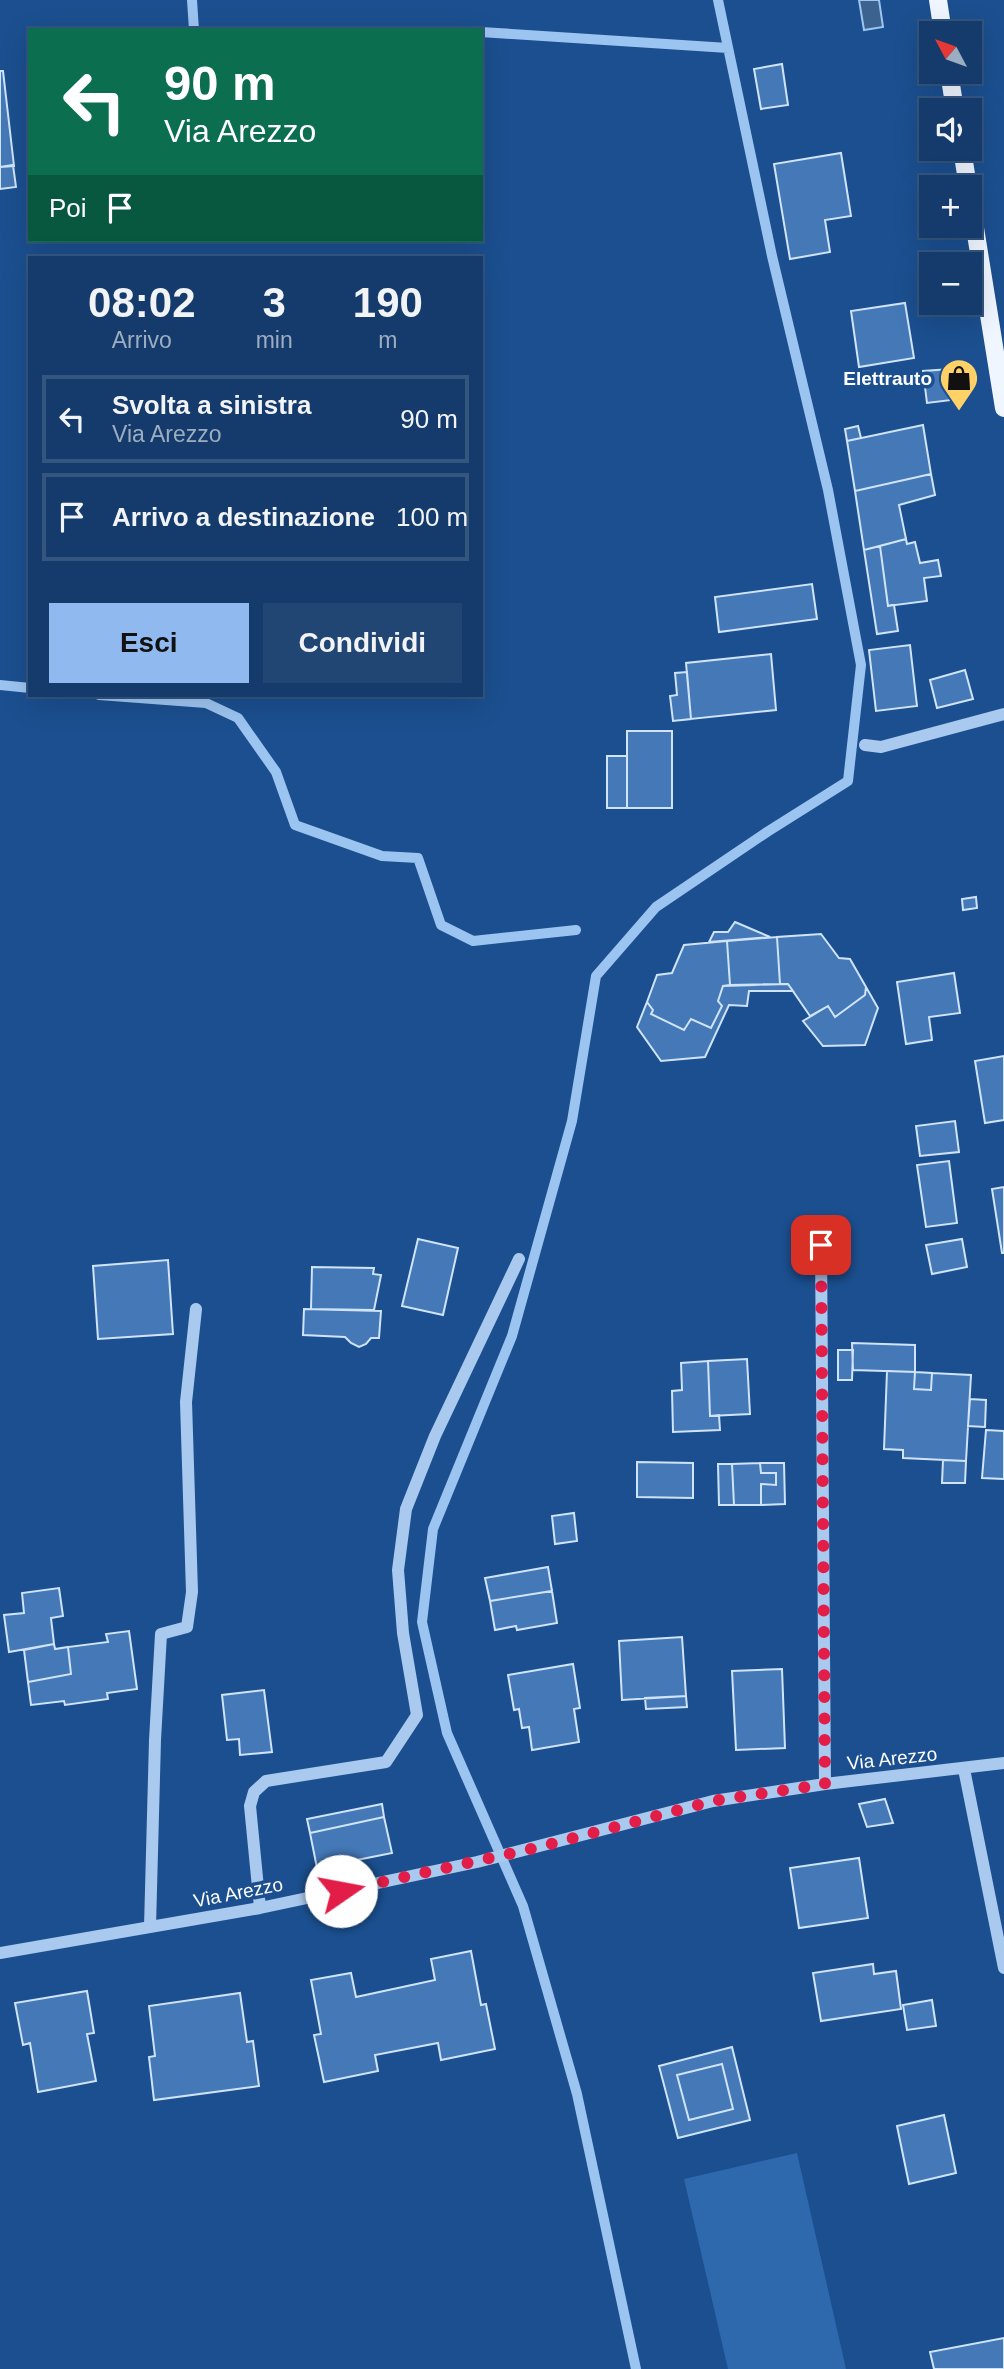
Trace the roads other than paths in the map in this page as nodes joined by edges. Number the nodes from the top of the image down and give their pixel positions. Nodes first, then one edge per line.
1 (938, 0) edge
2 (941, 21) edge
3 (977, 238) edge
4 (1002, 383) edge
5 (1004, 408) edge
6 (1004, 713) edge
7 (865, 745) dead end
8 (821, 1245) dead end
9 (519, 1259) dead end
10 (196, 1309) dead end
11 (1004, 1763) edge
12 (964, 1769) junction
13 (825, 1784) junction
14 (260, 1908) junction
15 (150, 1927) junction
16 (0, 1953) edge
17 (1004, 1968) edge

1 - 2 main road
3 - 4 main road
4 - 5 main road
6 - 7 street
8 - 13 street, Via Arezzo
9 - 14 street
10 - 15 street
11 - 12 street, Via Arezzo
12 - 13 street, Via Arezzo
12 - 17 street, Via Arezzo
13 - 14 street, Via Arezzo
14 - 15 street, Via Arezzo
15 - 16 street, Via Arezzo

